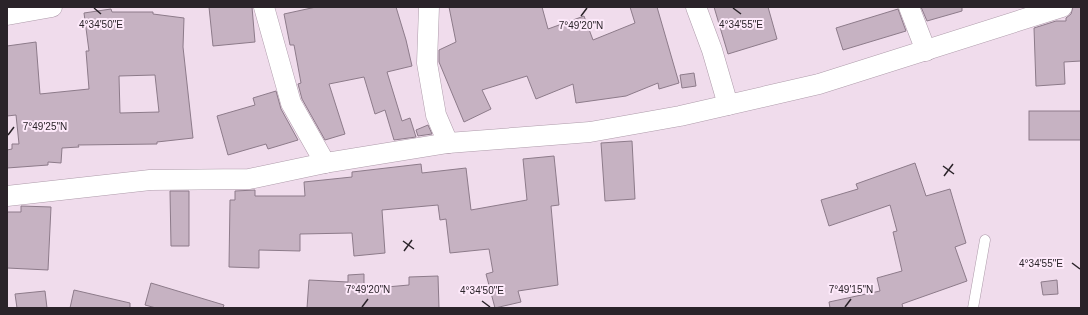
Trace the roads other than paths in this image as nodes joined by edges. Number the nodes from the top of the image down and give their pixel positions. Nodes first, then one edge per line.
1 (52, 7) edge
2 (264, 7) edge
3 (429, 7) edge
4 (696, 7) edge
5 (909, 7) edge
6 (1062, 7) edge
7 (7, 15) edge
8 (926, 51) junction
9 (728, 105) junction
10 (448, 143) junction
11 (324, 163) junction
12 (7, 196) edge
13 (985, 240) dead end
14 (973, 308) edge

1 - 7 street
2 - 11 street
3 - 10 street
4 - 9 street
5 - 8 street
6 - 8 street
8 - 9 street
9 - 10 street
10 - 11 street
11 - 12 street
13 - 14 lane

